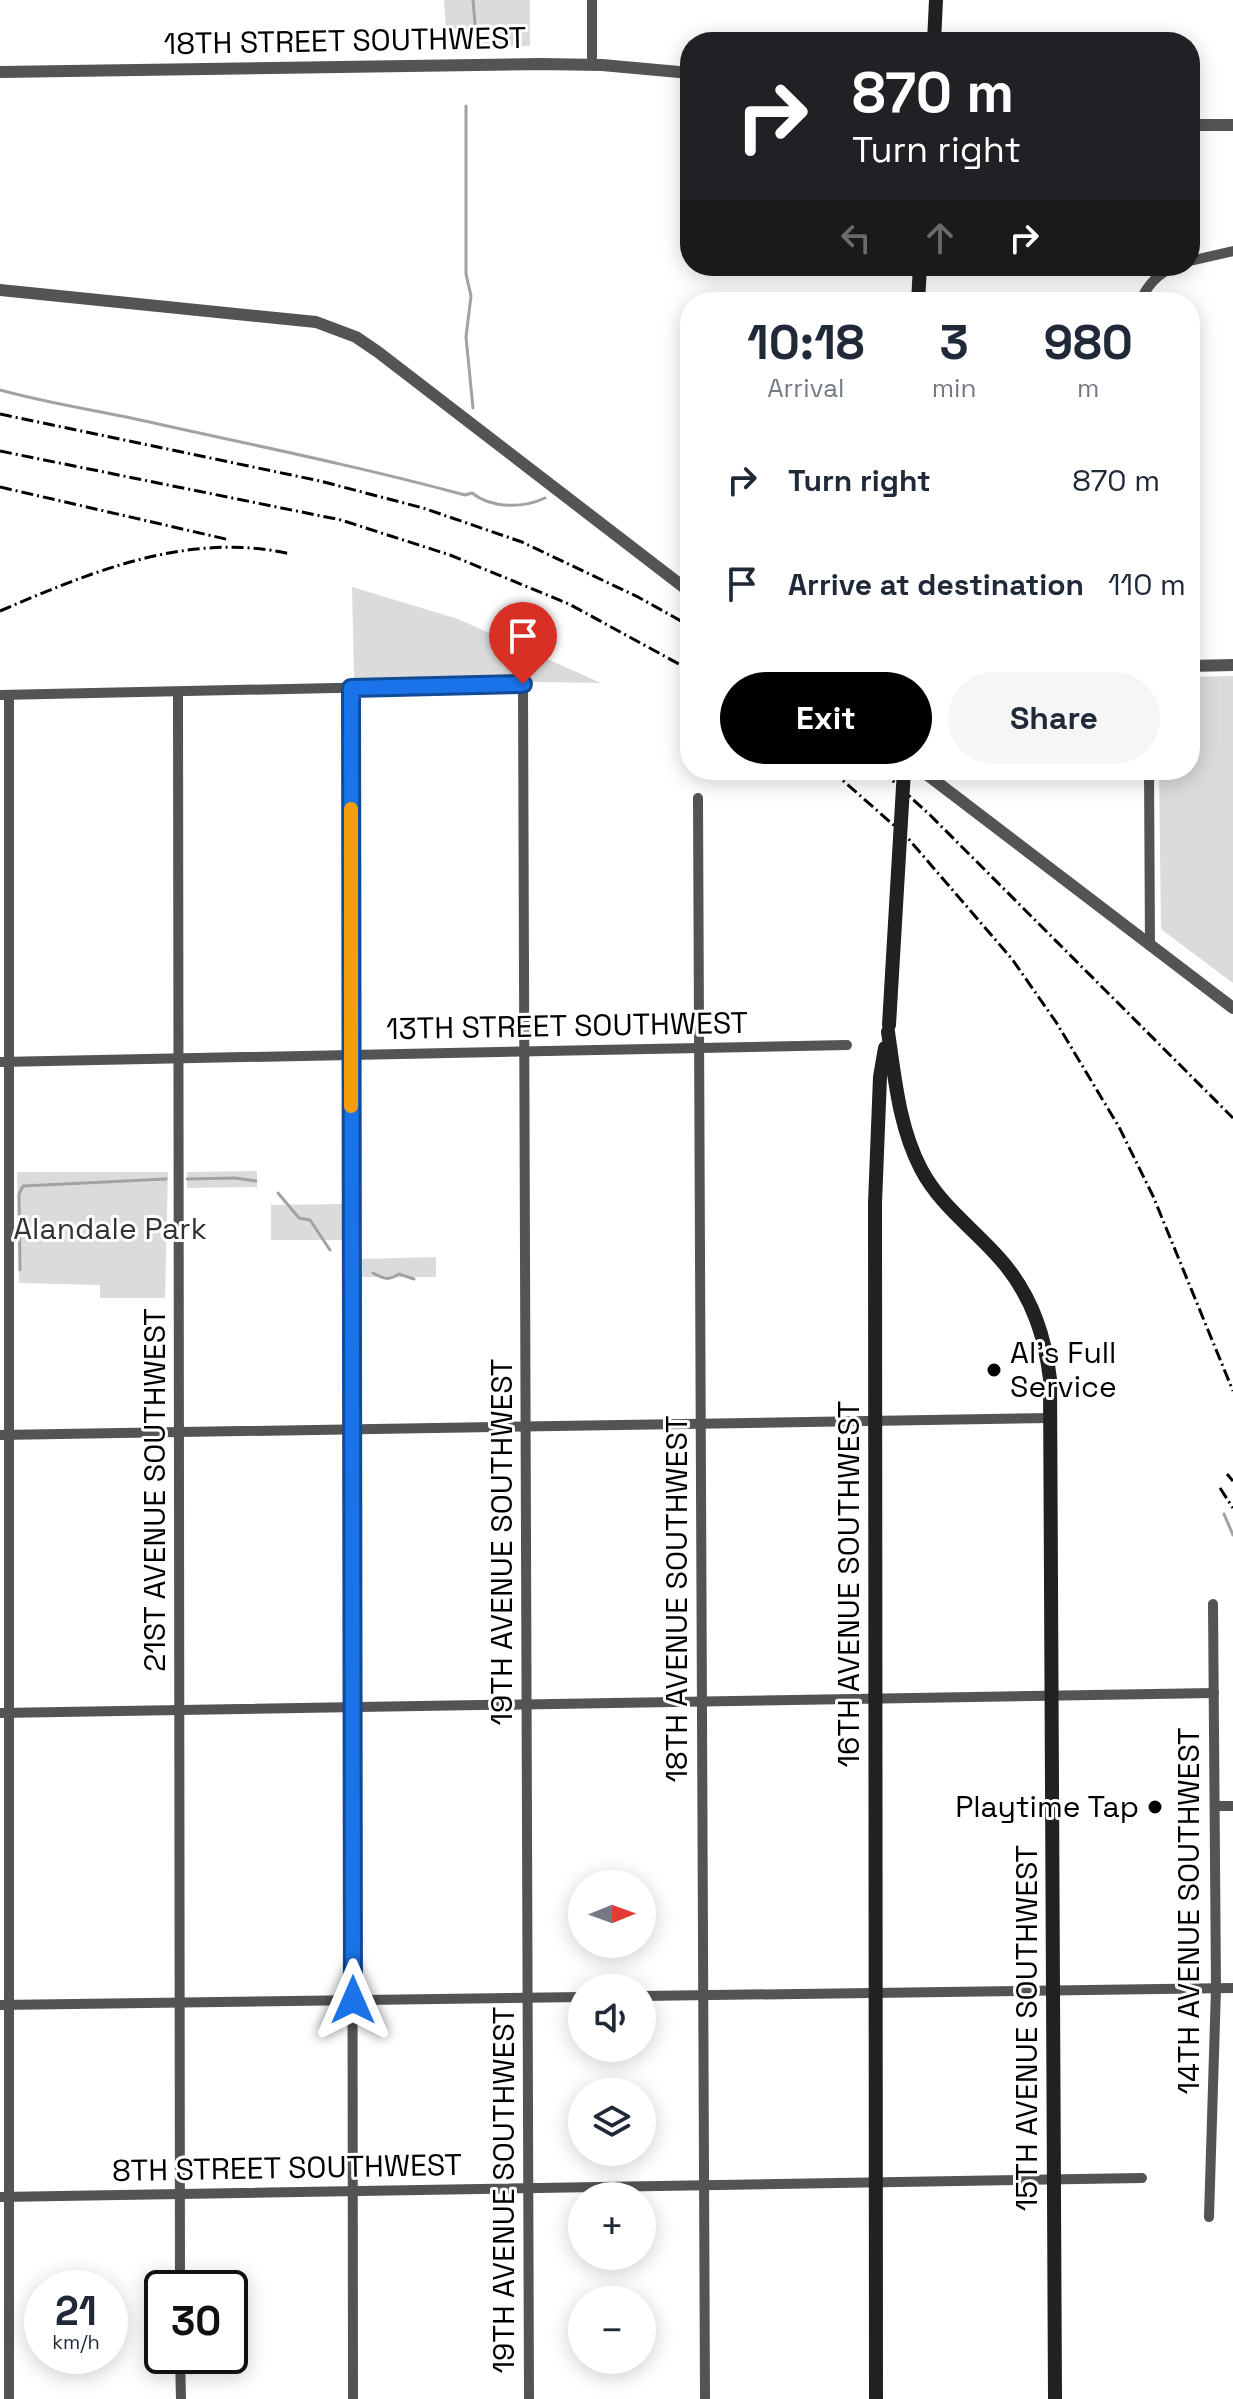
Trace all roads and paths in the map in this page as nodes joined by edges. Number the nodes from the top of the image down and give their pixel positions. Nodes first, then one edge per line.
1 (592, 0) edge
2 (936, 0) edge
3 (934, 32) edge
4 (592, 65) junction
5 (0, 72) edge
6 (680, 72) edge
7 (1200, 125) edge
8 (1233, 125) edge
9 (1233, 251) edge
10 (1200, 259) edge
11 (1158, 276) edge
12 (0, 290) edge
13 (1145, 292) edge
14 (680, 584) edge
15 (1233, 665) edge
16 (1200, 666) edge
17 (351, 688) junction
18 (178, 692) junction
19 (4, 695) edge
20 (903, 780) edge
21 (934, 780) edge
22 (1149, 780) edge
23 (698, 798) dead end
24 (1150, 946) junction
25 (1233, 1008) edge
26 (889, 1028) junction
27 (847, 1045) dead end
28 (699, 1048) junction
29 (524, 1051) junction
30 (351, 1055) junction
31 (179, 1058) junction
32 (4, 1062) edge
33 (1050, 1418) junction
34 (875, 1421) junction
35 (700, 1423) junction
36 (525, 1427) junction
37 (352, 1429) junction
38 (179, 1432) junction
39 (4, 1435) edge
40 (1213, 1604) dead end
41 (1214, 1693) junction
42 (1052, 1697) junction
43 (875, 1699) junction
44 (702, 1702) junction
45 (526, 1705) junction
46 (352, 1707) junction
47 (179, 1710) junction
48 (4, 1713) edge
49 (1215, 1806) junction
50 (1233, 1806) edge
51 (1233, 1988) edge
52 (1216, 1989) junction
53 (1053, 1991) junction
54 (876, 1993) junction
55 (656, 1996) edge
56 (703, 1996) junction
57 (568, 1997) edge
58 (527, 1998) junction
59 (353, 2000) junction
60 (180, 2003) junction
61 (4, 2005) edge
62 (1142, 2178) dead end
63 (1054, 2180) junction
64 (876, 2183) junction
65 (704, 2186) junction
66 (528, 2188) junction
67 (353, 2191) junction
68 (180, 2194) junction
69 (4, 2196) edge
70 (1209, 2217) dead end
71 (180, 2270) edge
72 (180, 2374) edge
73 (9, 2399) edge
74 (181, 2399) edge
75 (353, 2399) edge
76 (529, 2399) edge
77 (705, 2399) edge
78 (876, 2399) edge
79 (1055, 2399) edge

1 - 4 street
2 - 3 main road
4 - 5 street, 18TH STREET SOUTHWEST
4 - 6 street, 18TH STREET SOUTHWEST
7 - 8 street
9 - 10 street
11 - 13 street
12 - 14 street
15 - 16 street
17 - 18 street
17 - 29 street, 19TH AVENUE SOUTHWEST
17 - 30 street
18 - 19 street
18 - 31 street, 21ST AVENUE SOUTHWEST
19 - 32 street
20 - 26 main road, 16TH AVENUE SOUTHWEST, bridge
21 - 24 street
22 - 24 street
23 - 28 street, 18TH AVENUE SOUTHWEST
24 - 25 street
26 - 33 main road, 15TH AVENUE SOUTHWEST
26 - 34 main road, 16TH AVENUE SOUTHWEST
27 - 28 street, 13TH STREET SOUTHWEST
28 - 29 street, 13TH STREET SOUTHWEST
28 - 35 street, 18TH AVENUE SOUTHWEST
29 - 30 street, 13TH STREET SOUTHWEST
29 - 36 street, 19TH AVENUE SOUTHWEST
30 - 31 street, 13TH STREET SOUTHWEST
30 - 37 street
31 - 32 street, 13TH STREET SOUTHWEST
31 - 38 street, 21ST AVENUE SOUTHWEST
32 - 39 street
33 - 34 street
33 - 42 main road, 15TH AVENUE SOUTHWEST
34 - 35 street
34 - 43 main road, 16TH AVENUE SOUTHWEST
35 - 36 street
35 - 44 street, 18TH AVENUE SOUTHWEST
36 - 37 street
36 - 45 street, 19TH AVENUE SOUTHWEST
37 - 38 street
37 - 46 street
38 - 39 street
38 - 47 street, 21ST AVENUE SOUTHWEST
39 - 48 street
40 - 41 street, 14TH AVENUE SOUTHWEST
41 - 42 street
41 - 49 street, 14TH AVENUE SOUTHWEST
42 - 43 street
42 - 53 main road, 15TH AVENUE SOUTHWEST
43 - 44 street
43 - 54 main road, 16TH AVENUE SOUTHWEST
44 - 45 street
44 - 56 street, 18TH AVENUE SOUTHWEST
45 - 46 street
45 - 58 street, 19TH AVENUE SOUTHWEST
46 - 47 street
46 - 59 street
47 - 48 street
47 - 60 street, 21ST AVENUE SOUTHWEST
48 - 61 street
49 - 50 street
49 - 52 street, 14TH AVENUE SOUTHWEST
51 - 52 street
52 - 53 street
52 - 70 street, 14TH AVENUE SOUTHWEST
53 - 54 street
53 - 63 main road, 15TH AVENUE SOUTHWEST
54 - 56 street
54 - 64 main road, 16TH AVENUE SOUTHWEST
55 - 56 street
56 - 65 street, 18TH AVENUE SOUTHWEST
57 - 58 street
58 - 59 street
58 - 66 street, 19TH AVENUE SOUTHWEST
59 - 60 street
59 - 67 street
60 - 61 street
60 - 68 street, 21ST AVENUE SOUTHWEST
61 - 69 street
62 - 63 street, 8TH STREET SOUTHWEST
63 - 64 street, 8TH STREET SOUTHWEST
63 - 79 main road, 15TH AVENUE SOUTHWEST
64 - 65 street, 8TH STREET SOUTHWEST
64 - 78 main road, 16TH AVENUE SOUTHWEST
65 - 66 street, 8TH STREET SOUTHWEST
65 - 77 street, 18TH AVENUE SOUTHWEST
66 - 67 street, 8TH STREET SOUTHWEST
66 - 76 street, 19TH AVENUE SOUTHWEST
67 - 68 street, 8TH STREET SOUTHWEST
67 - 75 street
68 - 69 street, 8TH STREET SOUTHWEST
68 - 71 street, 21ST AVENUE SOUTHWEST
69 - 73 street
72 - 74 street

